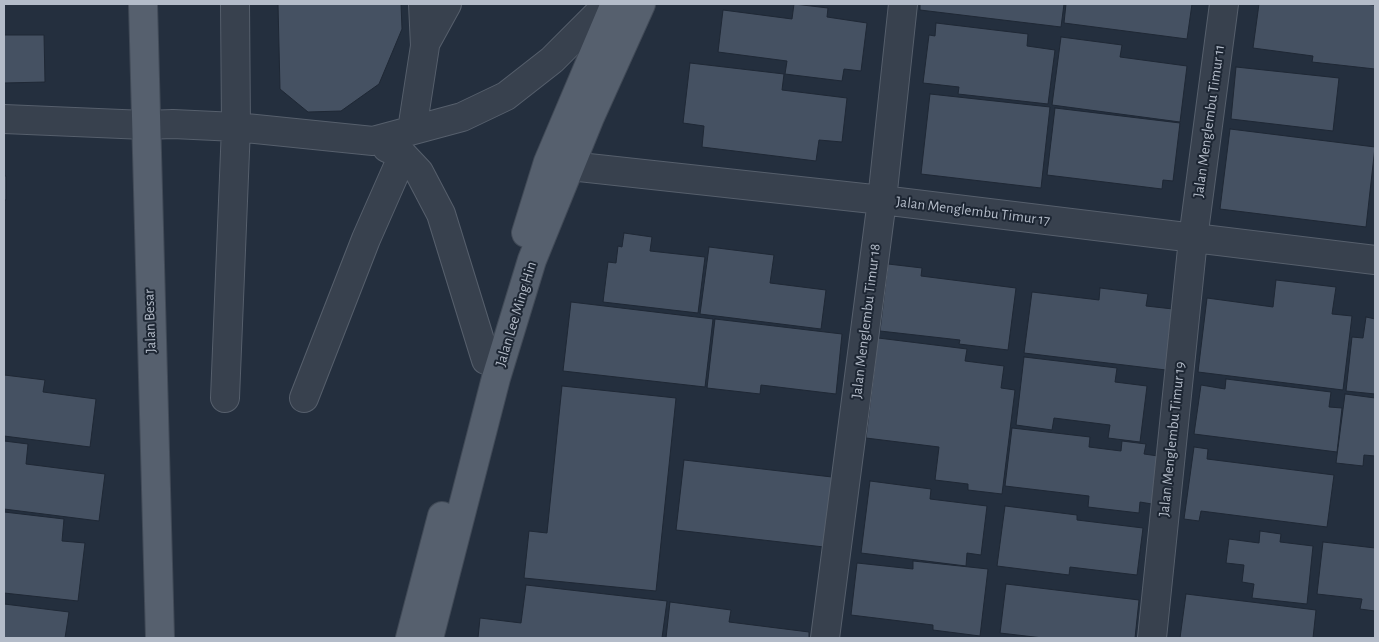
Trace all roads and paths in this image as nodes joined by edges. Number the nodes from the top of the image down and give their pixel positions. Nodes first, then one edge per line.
1 (143, 4) edge
2 (235, 4) edge
3 (423, 4) edge
4 (447, 4) edge
5 (608, 4) edge
6 (615, 4) edge
7 (641, 4) edge
8 (903, 4) edge
9 (1224, 4) edge
10 (425, 46) junction
11 (4, 119) edge
12 (145, 125) junction
13 (236, 127) junction
14 (412, 130) junction
15 (373, 141) junction
16 (402, 155) junction
17 (570, 166) junction
18 (882, 200) junction
19 (1193, 239) junction
20 (1375, 260) edge
21 (486, 360) junction
22 (226, 398) dead end
23 (304, 398) dead end
24 (160, 638) edge
25 (410, 638) edge
26 (429, 638) edge
27 (825, 638) edge
28 (1152, 638) edge

1 - 12 main road, Jalan Besar
2 - 13 street
3 - 10 street
4 - 10 street
5 - 14 street
6 - 21 main road, Jalan Lee Ming Hin
7 - 17 main road, Jalan Lee Ming Hin
8 - 18 street, Jalan Menglembu Timur 18
9 - 19 street, Jalan Menglembu Timur 11
10 - 14 street
11 - 12 street
12 - 13 street
12 - 24 main road, Jalan Besar
13 - 15 street
13 - 22 street
14 - 15 street
15 - 16 street
16 - 21 street
16 - 23 street
17 - 18 street, Jalan Menglembu Timur 17
17 - 26 main road, Jalan Lee Ming Hin
18 - 19 street, Jalan Menglembu Timur 17
18 - 27 street, Jalan Menglembu Timur 18
19 - 20 street, Jalan Menglembu Timur 17
19 - 28 street, Jalan Menglembu Timur 19
21 - 25 main road, Jalan Lee Ming Hin

